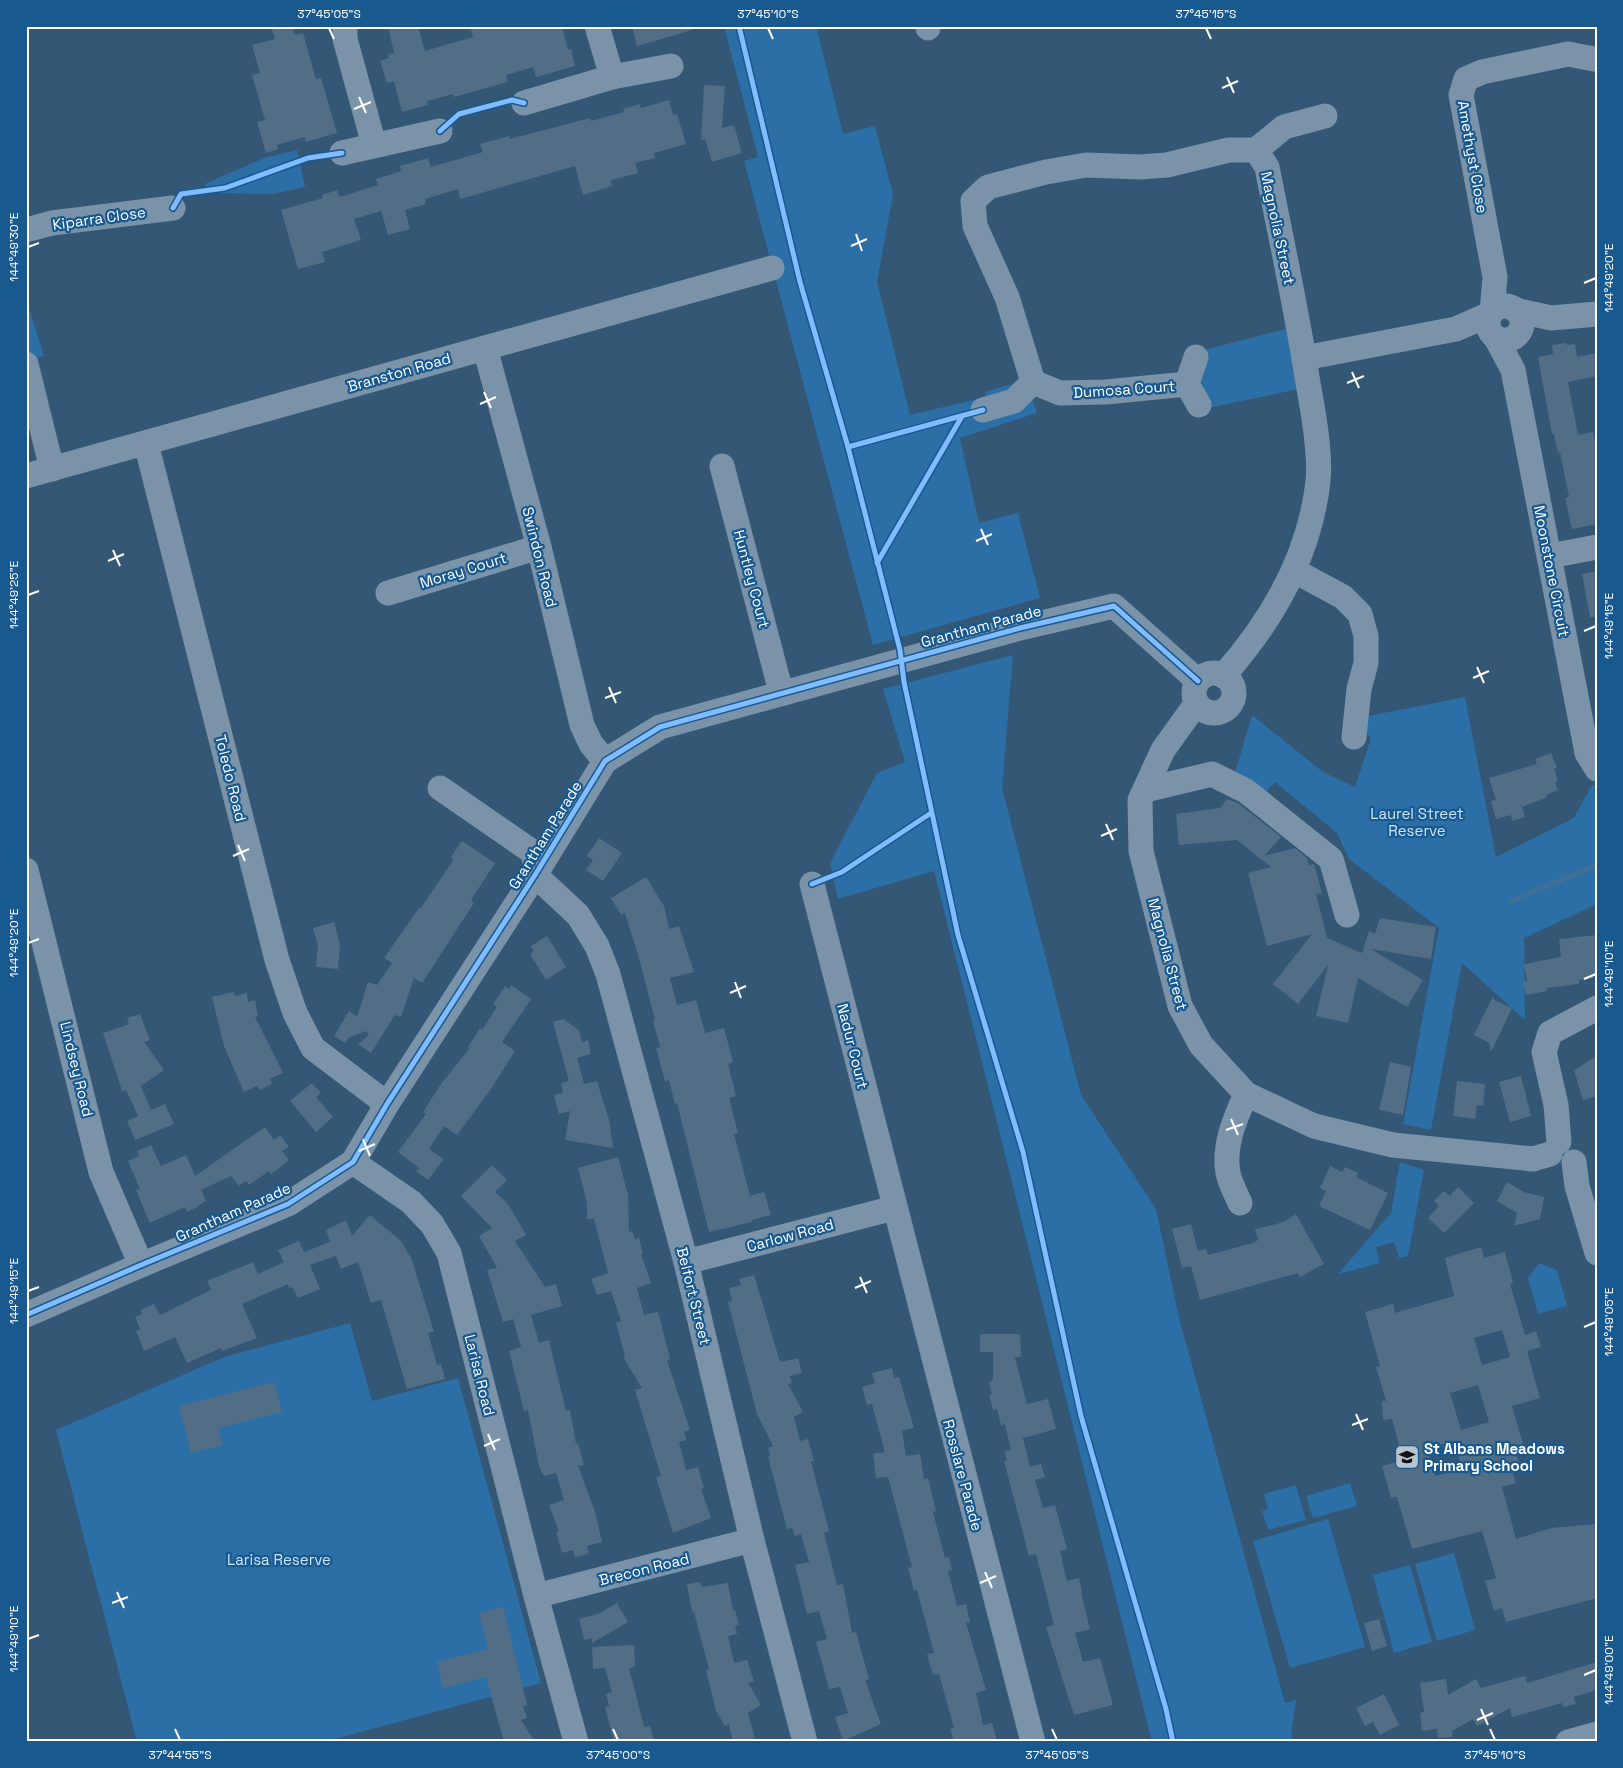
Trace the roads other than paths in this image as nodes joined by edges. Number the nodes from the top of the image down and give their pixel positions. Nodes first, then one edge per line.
1 (345, 26) edge
2 (597, 26) edge
3 (1596, 60) edge
4 (671, 66) dead end
5 (612, 77) junction
6 (524, 103) dead end
7 (1325, 116) dead end
8 (440, 131) dead end
9 (374, 145) junction
10 (1256, 150) junction
11 (342, 153) dead end
12 (173, 208) dead end
13 (26, 230) edge
14 (772, 268) dead end
15 (1597, 314) edge
16 (1504, 323) junction
17 (485, 348) junction
18 (1196, 357) dead end
19 (1304, 358) junction
20 (26, 364) edge
21 (1032, 382) junction
22 (1187, 384) junction
23 (1199, 405) dead end
24 (983, 410) dead end
25 (146, 443) junction
26 (722, 466) dead end
27 (52, 469) junction
28 (26, 476) edge
29 (538, 547) junction
30 (1597, 547) edge
31 (1550, 556) junction
32 (1294, 571) junction
33 (388, 593) dead end
34 (1223, 676) junction
35 (781, 692) junction
36 (1197, 693) junction
37 (1354, 737) dead end
38 (605, 761) junction
39 (1597, 769) edge
40 (440, 788) dead end
41 (1145, 790) junction
42 (26, 870) edge
43 (535, 875) junction
44 (812, 884) dead end
45 (1347, 915) dead end
46 (1597, 1008) edge
47 (1246, 1094) junction
48 (387, 1104) junction
49 (353, 1162) junction
50 (1564, 1162) junction
51 (1240, 1203) dead end
52 (894, 1208) junction
53 (1597, 1253) edge
54 (686, 1262) junction
55 (141, 1264) junction
56 (26, 1315) edge
57 (752, 1540) junction
58 (536, 1596) junction
59 (1597, 1734) edge
60 (576, 1742) edge
61 (805, 1742) edge
62 (1033, 1742) edge
63 (1568, 1742) edge

1 - 9 street
2 - 5 street
3 - 16 street, Amethyst Close
4 - 5 street
5 - 6 street
7 - 10 street
8 - 9 street
9 - 11 street
10 - 19 street, Magnolia Street
10 - 21 street
12 - 13 street, Kiparra Close
14 - 17 street, Branston Road
15 - 16 street
16 - 19 street
16 - 31 street, Moonstone Circuit
17 - 25 street, Branston Road
17 - 29 street, Swindon Road
18 - 22 street, Dumosa Court
19 - 32 street, Magnolia Street
20 - 27 street
21 - 22 street, Dumosa Court
21 - 24 street
22 - 23 street, Dumosa Court
25 - 27 street, Branston Road
25 - 48 street, Toledo Road
26 - 35 street, Huntley Court
27 - 28 street, Branston Road
29 - 33 street, Moray Court
29 - 38 street, Swindon Road
30 - 31 street
31 - 39 street, Moonstone Circuit
32 - 34 street, Magnolia Street
32 - 37 street
34 - 36 street
34 - 36 street
35 - 36 street, Grantham Parade
35 - 38 street, Grantham Parade
36 - 41 street, Magnolia Street
38 - 43 street, Grantham Parade
40 - 43 street
41 - 45 street
41 - 47 street, Magnolia Street
42 - 55 street, Lindsey Road
43 - 48 street, Grantham Parade
43 - 54 street, Belfort Street
44 - 52 street, Nadur Court
46 - 50 street
47 - 50 street, Magnolia Street
47 - 51 street
48 - 49 street, Grantham Parade
49 - 55 street, Grantham Parade
49 - 58 street, Larisa Road
50 - 53 street
52 - 54 street, Carlow Road
52 - 62 street, Rosslare Parade
54 - 57 street, Belfort Street
55 - 56 street, Grantham Parade
57 - 58 street, Brecon Road
57 - 61 street, Belfort Street
58 - 60 street, Larisa Road
59 - 63 street

